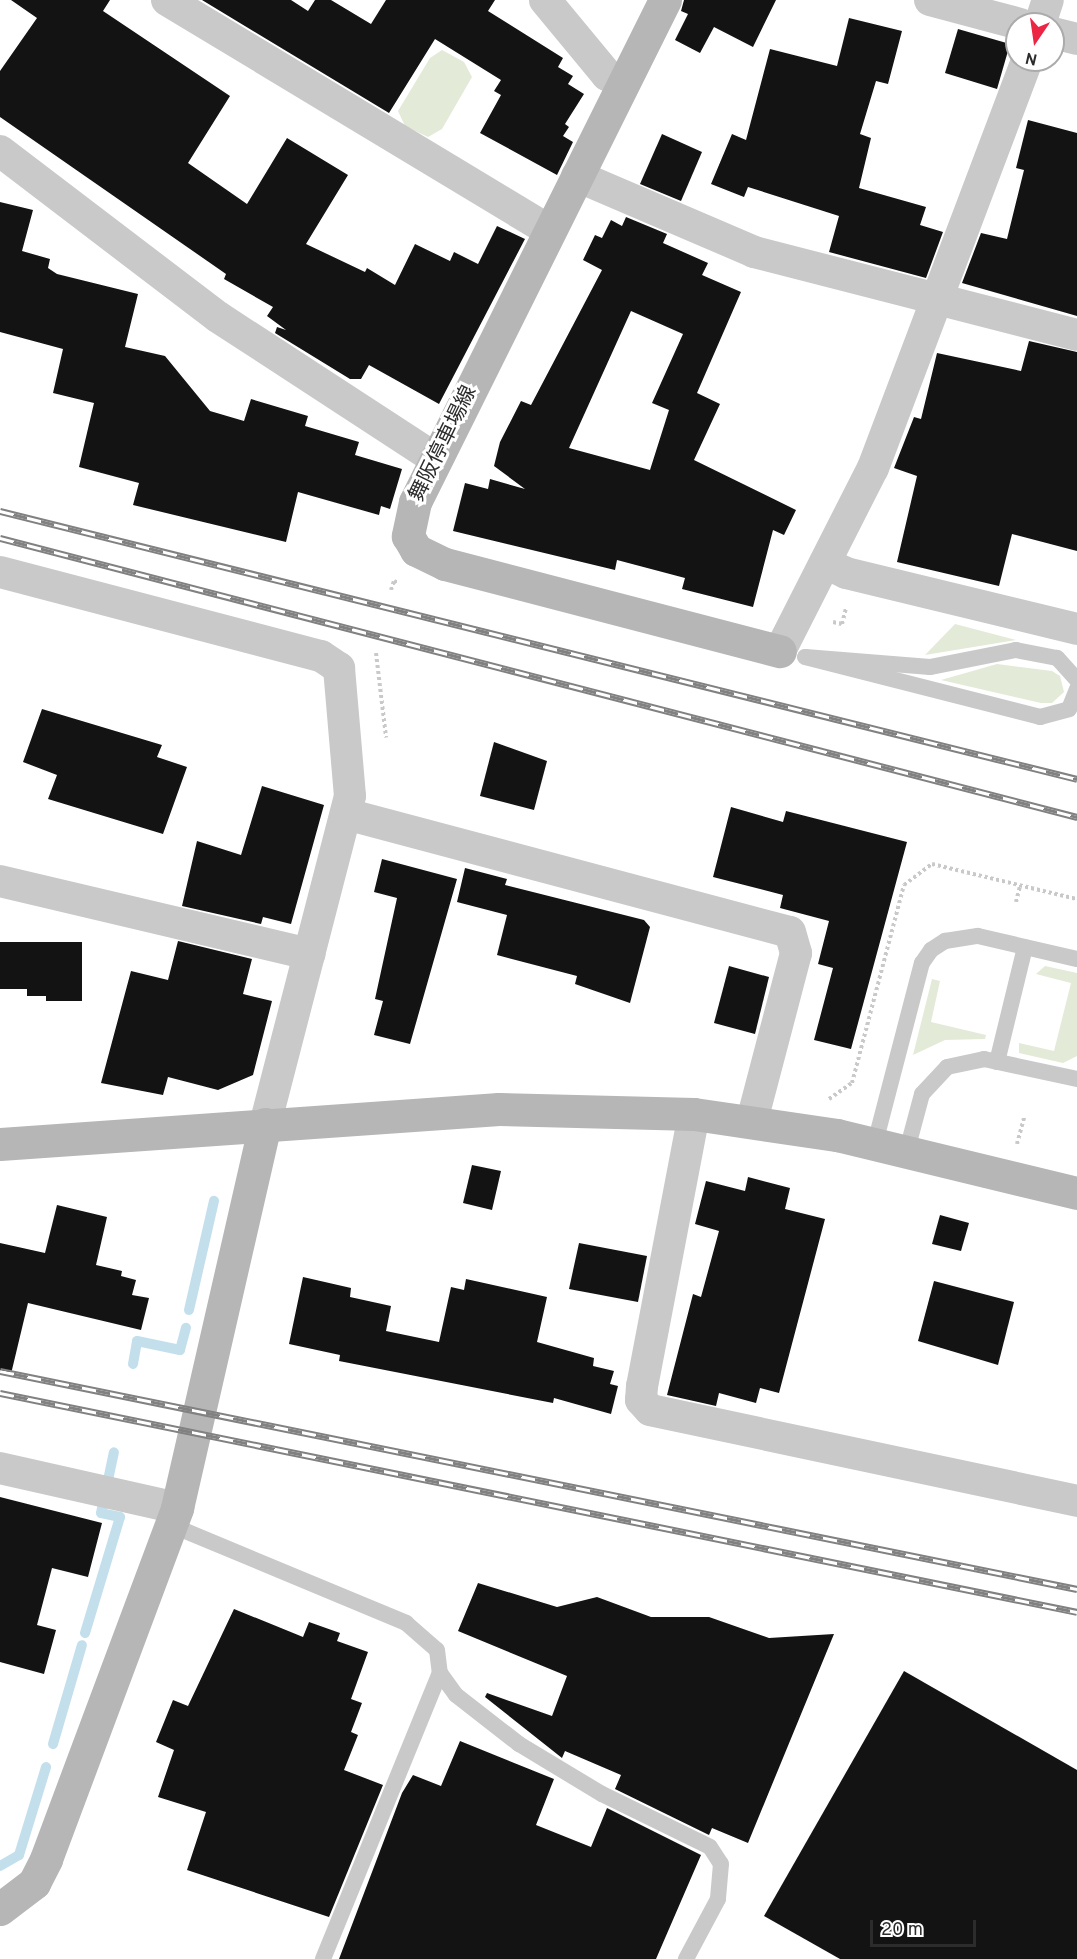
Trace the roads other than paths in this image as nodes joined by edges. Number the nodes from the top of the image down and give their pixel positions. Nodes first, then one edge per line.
1 (167, 0) edge
2 (545, 0) edge
3 (665, 0) edge
4 (930, 0) edge
5 (1005, 20) edge
6 (1023, 72) edge
7 (623, 83) junction
8 (0, 151) edge
9 (577, 176) junction
10 (550, 231) junction
11 (939, 300) junction
12 (1077, 335) edge
13 (436, 459) junction
14 (825, 563) junction
15 (0, 573) edge
16 (1077, 629) edge
17 (793, 654) junction
18 (1077, 680) edge
19 (1077, 689) edge
20 (346, 814) junction
21 (0, 881) edge
22 (1025, 947) junction
23 (309, 954) junction
24 (1077, 959) edge
25 (997, 1062) junction
26 (1077, 1079) edge
27 (694, 1114) junction
28 (752, 1121) junction
29 (265, 1124) junction
30 (875, 1143) junction
31 (0, 1144) edge
32 (907, 1150) junction
33 (1077, 1192) edge
34 (0, 1468) edge
35 (1077, 1502) edge
36 (174, 1517) junction
37 (440, 1673) junction
38 (0, 1909) edge
39 (323, 1959) edge
40 (686, 1959) edge

1 - 10 street
2 - 7 street
3 - 7 street, 舞阪停車場線
4 - 5 street
6 - 11 street
7 - 9 street, 舞阪停車場線
8 - 13 street
9 - 10 street, 舞阪停車場線
9 - 11 street
10 - 13 street, 舞阪停車場線
11 - 12 street
11 - 14 street
13 - 17 street, 舞阪停車場線
14 - 16 street
14 - 17 street
15 - 20 street
17 - 18 lane
17 - 19 lane
20 - 23 street
20 - 28 street
21 - 23 street
22 - 24 lane
22 - 25 lane
22 - 30 lane
23 - 29 street
25 - 26 lane
25 - 32 lane
27 - 28 street
27 - 29 street
27 - 35 street
28 - 30 street
29 - 31 street
29 - 36 street
30 - 32 street
32 - 33 street
34 - 36 street
36 - 37 lane
36 - 38 street
37 - 39 lane
37 - 40 lane

